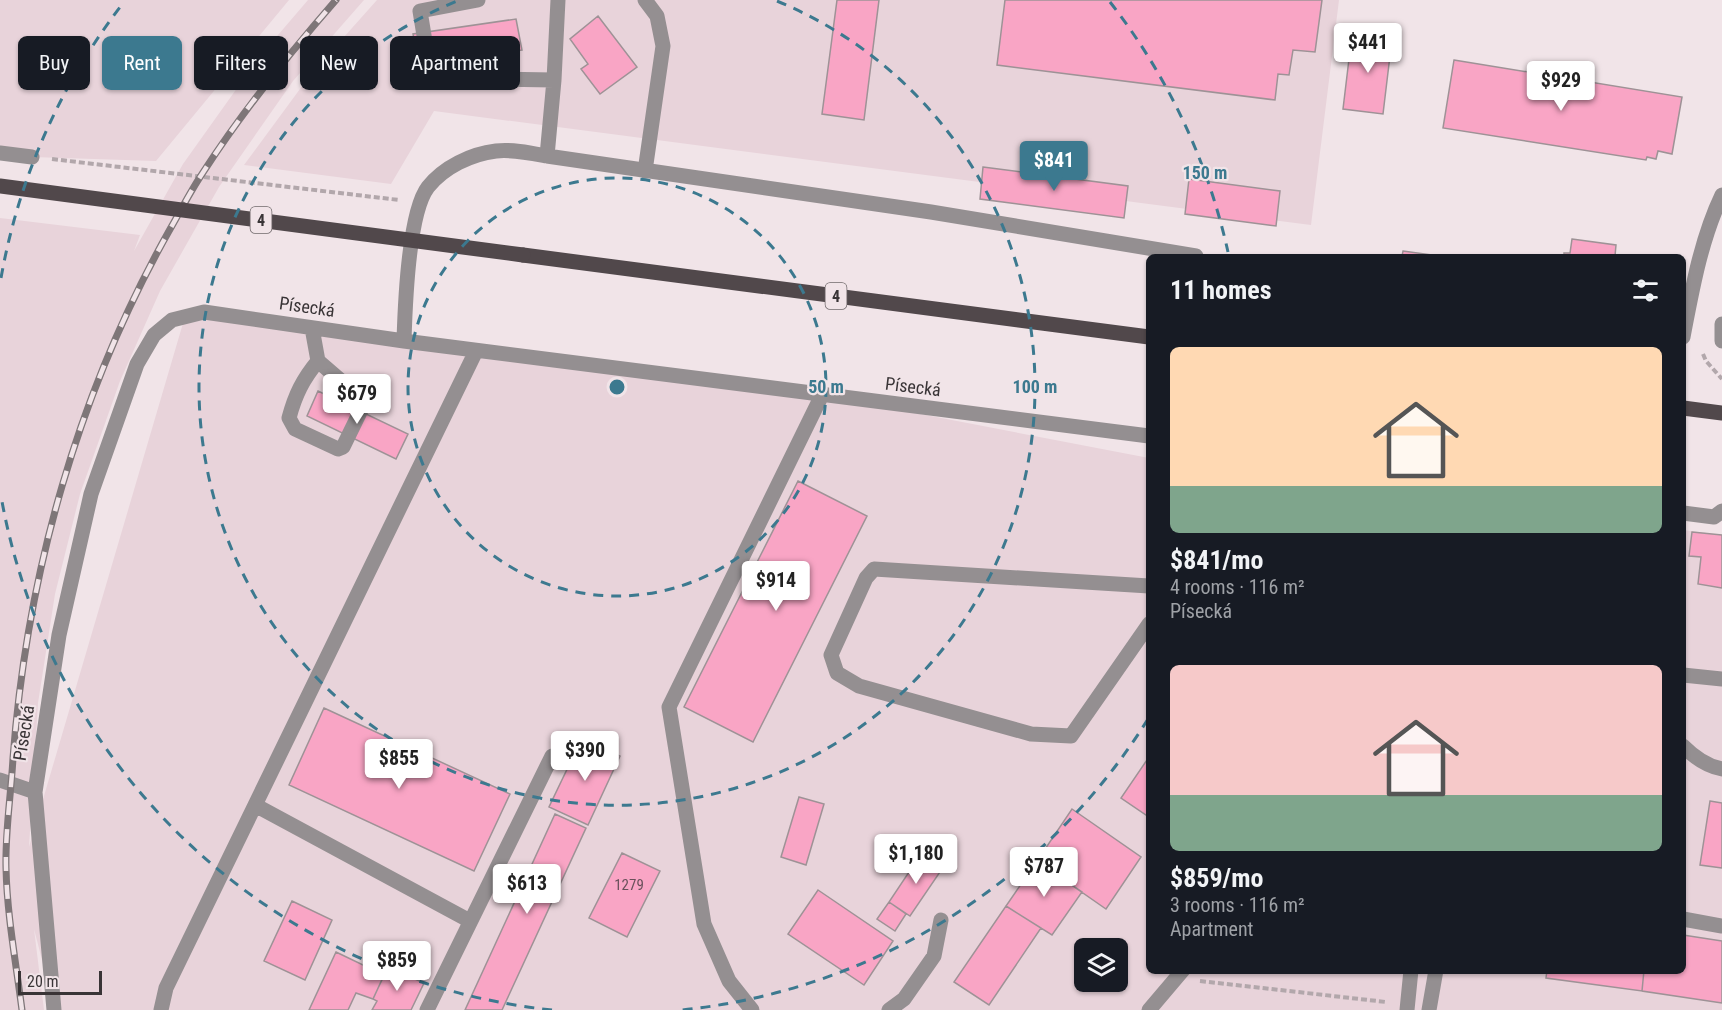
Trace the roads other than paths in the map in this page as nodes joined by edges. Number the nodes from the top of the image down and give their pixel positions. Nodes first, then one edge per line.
1 (478, 0) edge
2 (558, 0) edge
3 (645, 0) edge
4 (554, 80) junction
5 (0, 153) edge
6 (547, 156) junction
7 (32, 157) road end
8 (645, 171) junction
9 (0, 186) edge
10 (1722, 195) edge
11 (1717, 224) edge
12 (1184, 254) edge
13 (1722, 324) edge
14 (1686, 327) edge
15 (312, 328) junction
16 (1146, 337) edge
17 (404, 341) junction
18 (1722, 341) edge
19 (476, 351) junction
20 (318, 361) junction
21 (822, 395) junction
22 (1686, 408) edge
23 (1722, 414) edge
24 (1146, 436) edge
25 (1722, 511) edge
26 (1686, 513) edge
27 (1146, 586) edge
28 (1146, 628) edge
29 (1686, 675) edge
30 (1722, 679) edge
31 (1686, 749) edge
32 (552, 756) dead end
33 (1722, 769) edge
34 (0, 780) edge
35 (35, 792) junction
36 (255, 805) junction
37 (941, 920) dead end
38 (1686, 920) edge
39 (470, 921) junction
40 (1722, 926) edge
41 (1181, 974) edge
42 (1411, 974) edge
43 (1435, 974) edge
44 (1407, 1007) edge
45 (54, 1010) edge
46 (161, 1010) edge
47 (427, 1010) edge
48 (752, 1010) edge
49 (889, 1010) edge
50 (1149, 1010) edge
51 (1430, 1010) edge

1 - 4 street
2 - 4 street
3 - 8 street
4 - 6 street
5 - 7 street
6 - 8 street
6 - 17 street
8 - 12 street
9 - 16 main road, 4, bridge
10 - 11 street
11 - 14 street
13 - 18 street
15 - 17 street, Písecká
15 - 20 street
15 - 35 street, Písecká
17 - 19 street, Písecká
19 - 21 street, Písecká
19 - 36 street
20 - 20 street
21 - 24 street, Písecká
21 - 48 street
22 - 23 main road
25 - 26 street
27 - 28 street
29 - 30 street
31 - 33 street
32 - 39 street
34 - 35 street
35 - 45 street, Písecká
36 - 39 street
36 - 46 street
37 - 49 street
38 - 40 street
39 - 47 street
41 - 50 street
42 - 44 street
43 - 51 street

